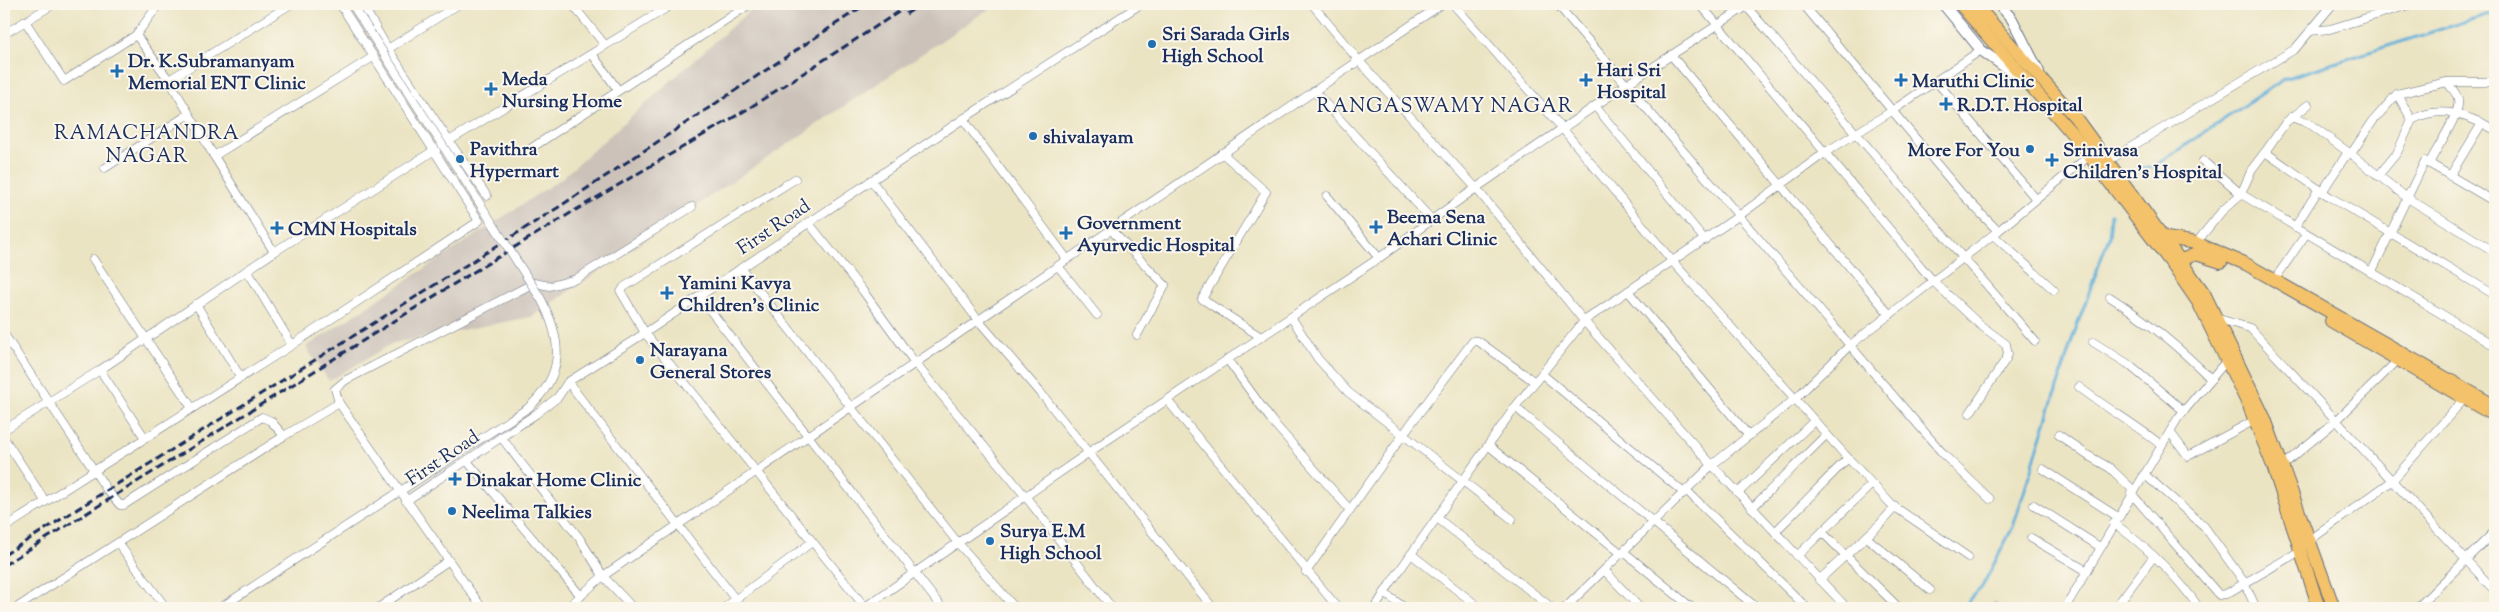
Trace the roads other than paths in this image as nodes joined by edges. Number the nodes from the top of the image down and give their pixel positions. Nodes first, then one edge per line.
1 (54, 4) edge
2 (159, 4) edge
3 (291, 4) edge
4 (340, 4) edge
5 (352, 4) edge
6 (362, 4) edge
7 (459, 4) edge
8 (572, 4) edge
9 (673, 4) edge
10 (750, 4) edge
11 (1141, 4) edge
12 (1312, 4) edge
13 (1442, 4) edge
14 (1453, 4) edge
15 (1557, 4) edge
16 (1700, 4) edge
17 (1803, 4) edge
18 (1943, 4) edge
19 (1960, 4) edge
20 (1975, 4) edge
21 (1998, 4) edge
22 (2333, 4) edge
23 (2412, 4) edge
24 (1748, 5) edge
25 (25, 21) junction
26 (1718, 24) junction
27 (2310, 31) junction
28 (4, 34) edge
29 (136, 35) junction
30 (605, 46) junction
31 (388, 49) junction
32 (1981, 50) junction
33 (592, 54) junction
34 (1671, 55) junction
35 (373, 57) junction
36 (1359, 60) junction
37 (169, 80) junction
38 (1936, 81) junction
39 (2447, 82) junction
40 (2495, 82) edge
41 (1627, 84) junction
42 (2039, 85) junction
43 (618, 90) junction
44 (1314, 91) junction
45 (2396, 94) junction
46 (2308, 105) dead end
47 (1595, 106) junction
48 (1892, 111) junction
49 (2458, 113) junction
50 (189, 114) junction
51 (2291, 117) junction
52 (962, 119) junction
53 (2412, 120) junction
54 (2482, 124) junction
55 (1562, 128) junction
56 (2495, 130) edge
57 (1857, 133) junction
58 (449, 141) junction
59 (434, 151) junction
60 (1826, 152) junction
61 (2265, 152) junction
62 (524, 153) dead end
63 (1222, 153) junction
64 (2349, 153) junction
65 (214, 156) junction
66 (2089, 156) junction
67 (2106, 162) junction
68 (2203, 162) dead end
69 (2429, 164) junction
70 (105, 168) dead end
71 (2378, 176) junction
72 (2450, 176) junction
73 (795, 179) dead end
74 (871, 180) junction
75 (1781, 185) junction
76 (1476, 188) junction
77 (2320, 190) junction
78 (2241, 194) junction
79 (487, 196) dead end
80 (1327, 196) dead end
81 (2406, 197) junction
82 (2036, 199) junction
83 (2495, 202) edge
84 (692, 207) dead end
85 (1740, 215) junction
86 (1432, 220) junction
87 (808, 222) junction
88 (2295, 227) junction
89 (1111, 230) junction
90 (1995, 233) junction
91 (2306, 234) junction
92 (2391, 234) junction
93 (2149, 235) junction
94 (2165, 237) junction
95 (1705, 240) junction
96 (2196, 243) junction
97 (274, 252) junction
98 (2495, 252) edge
99 (1379, 258) junction
100 (93, 259) dead end
101 (1067, 259) junction
102 (1962, 259) junction
103 (2176, 261) junction
104 (1673, 262) junction
105 (1058, 266) junction
106 (741, 268) junction
107 (247, 270) junction
108 (2371, 274) junction
109 (2275, 279) junction
110 (1933, 282) junction
111 (2054, 290) dead end
112 (1628, 292) junction
113 (2495, 294) edge
114 (699, 296) junction
115 (2110, 297) dead end
116 (196, 304) junction
117 (1890, 314) junction
118 (1097, 315) dead end
119 (1291, 317) junction
120 (2219, 319) junction
121 (978, 320) junction
122 (1584, 321) junction
123 (645, 333) junction
124 (1137, 335) dead end
125 (1260, 337) junction
126 (5, 338) edge
127 (147, 338) junction
128 (2035, 341) dead end
129 (2093, 342) dead end
130 (292, 346) junction
131 (1849, 346) junction
132 (2495, 346) edge
133 (1227, 359) junction
134 (2227, 360) junction
135 (2398, 360) junction
136 (915, 363) junction
137 (100, 370) junction
138 (1542, 374) junction
139 (241, 378) junction
140 (2211, 379) junction
141 (568, 382) junction
142 (1535, 382) junction
143 (2080, 386) dead end
144 (1795, 398) junction
145 (2464, 399) junction
146 (1167, 400) junction
147 (49, 402) junction
148 (339, 403) junction
149 (2495, 406) edge
150 (849, 407) junction
151 (1515, 407) junction
152 (192, 408) junction
153 (2184, 411) junction
154 (1970, 412) dead end
155 (2495, 416) edge
156 (2255, 420) junction
157 (2336, 421) junction
158 (1814, 422) junction
159 (4, 430) edge
160 (2170, 432) junction
161 (1403, 435) junction
162 (1826, 435) junction
163 (2059, 435) dead end
164 (284, 436) junction
165 (1749, 436) junction
166 (501, 437) junction
167 (806, 437) junction
168 (4, 438) edge
169 (145, 438) junction
170 (2161, 445) junction
171 (1488, 446) junction
172 (1088, 453) junction
173 (1848, 458) junction
174 (467, 461) junction
175 (1712, 465) junction
176 (2283, 465) junction
177 (2043, 469) dead end
178 (95, 472) junction
179 (755, 472) junction
180 (2144, 474) junction
181 (1462, 481) junction
182 (2392, 482) junction
183 (1872, 484) junction
184 (1685, 492) junction
185 (2132, 492) junction
186 (400, 493) junction
187 (1738, 493) junction
188 (1026, 497) junction
189 (1990, 499) dead end
190 (45, 501) junction
191 (406, 501) junction
192 (2034, 505) dead end
193 (1895, 507) junction
194 (1752, 508) junction
195 (1350, 510) junction
196 (1437, 518) junction
197 (1512, 520) dead end
198 (2116, 520) junction
199 (1653, 524) junction
200 (679, 525) junction
201 (4, 528) edge
202 (2495, 531) edge
203 (1775, 532) junction
204 (1822, 532) junction
205 (1866, 537) junction
206 (2031, 538) dead end
207 (812, 542) junction
208 (118, 543) junction
209 (958, 543) junction
210 (2100, 546) junction
211 (2302, 546) junction
212 (1623, 553) junction
213 (1411, 554) junction
214 (1797, 556) junction
215 (2154, 556) junction
216 (1845, 557) junction
217 (1968, 557) dead end
218 (2466, 560) junction
219 (448, 561) junction
220 (1605, 571) junction
221 (2086, 571) junction
222 (913, 572) junction
223 (1306, 572) junction
224 (603, 576) junction
225 (1819, 580) junction
226 (2244, 582) junction
227 (1930, 590) dead end
228 (2495, 591) edge
229 (1384, 593) junction
230 (580, 596) junction
231 (735, 599) junction
232 (16, 608) edge
233 (166, 608) edge
234 (220, 608) edge
235 (378, 608) edge
236 (482, 608) edge
237 (568, 608) edge
238 (633, 608) edge
239 (724, 608) edge
240 (865, 608) edge
241 (942, 608) edge
242 (1015, 608) edge
243 (1112, 608) edge
244 (1213, 608) edge
245 (1338, 608) edge
246 (1375, 608) edge
247 (1404, 608) edge
248 (1480, 608) edge
249 (1552, 608) edge
250 (1565, 608) edge
251 (1640, 608) edge
252 (1692, 608) edge
253 (1757, 608) edge
254 (1807, 608) edge
255 (1846, 608) edge
256 (1899, 608) edge
257 (2065, 608) edge
258 (2115, 608) edge
259 (2199, 608) edge
260 (2256, 608) edge
261 (2319, 608) edge
262 (2334, 608) edge
263 (2417, 608) edge

1 - 25 street
2 - 29 street
3 - 37 street
4 - 35 street
5 - 186 street, bridge
6 - 31 street
7 - 31 street
8 - 30 street
9 - 30 street
10 - 43 street
11 - 52 street, First Road
12 - 36 street
13 - 36 street
14 - 55 street
15 - 41 street
16 - 26 street
17 - 48 street
18 - 32 street
19 - 42 highway
20 - 42 highway
21 - 42 street
22 - 27 street
23 - 27 street
24 - 26 street
24 - 57 street
25 - 28 street
25 - 29 street
26 - 34 street
26 - 60 street
27 - 67 street
29 - 37 street
30 - 33 street
31 - 58 street
32 - 38 street
32 - 42 street
33 - 43 street
33 - 58 street
34 - 41 street
34 - 75 street
35 - 59 street
35 - 65 street
36 - 44 street
36 - 76 street
37 - 50 street
38 - 48 street
38 - 82 street
39 - 40 street
39 - 45 street
39 - 49 street
41 - 47 street
41 - 85 street
42 - 66 highway
42 - 67 highway
43 - 62 street
44 - 63 street
44 - 86 street
45 - 53 street
45 - 64 street
46 - 51 street
47 - 55 street
47 - 95 street
48 - 57 street
48 - 90 street
49 - 53 street
49 - 54 street
49 - 69 street
50 - 65 street
50 - 70 street
51 - 61 street
51 - 64 street
52 - 74 street, First Road
52 - 101 street
53 - 71 street
54 - 56 street
54 - 72 street
55 - 76 street
55 - 104 street
57 - 60 street
57 - 102 street
58 - 59 street
58 - 79 street
59 - 97 street
59 - 130 street
60 - 75 street
60 - 110 street
61 - 77 street
61 - 78 street
63 - 89 street
63 - 125 street
64 - 71 street
64 - 77 street
65 - 97 street
66 - 82 street
66 - 93 highway
67 - 94 highway
68 - 78 street
69 - 72 street
69 - 81 street
71 - 81 street
72 - 83 street
73 - 123 street
74 - 87 street, First Road
74 - 121 street
75 - 85 street
75 - 117 street
76 - 86 street
76 - 122 street
77 - 88 street
77 - 92 street
78 - 88 street
78 - 96 street
80 - 99 street
81 - 92 street
81 - 98 street
82 - 90 street
84 - 148 street
85 - 95 street
85 - 131 street
86 - 99 street
87 - 106 street, First Road
87 - 136 street
88 - 91 street
89 - 101 street
89 - 124 street
90 - 102 street
90 - 111 street
91 - 108 street
91 - 109 street
92 - 108 street
92 - 113 street
93 - 94 highway
93 - 103 highway
94 - 96 highway
94 - 103 highway
95 - 104 street
96 - 109 highway
97 - 107 street
99 - 119 street
100 - 127 street
101 - 105 street
102 - 110 street
102 - 128 street
103 - 120 highway
103 - 134 highway
103 - 135 highway
104 - 112 street
104 - 144 street
105 - 118 street
105 - 121 street
106 - 114 street, First Road
106 - 150 street
107 - 116 street
107 - 130 street
108 - 132 street
109 - 149 highway
110 - 117 street
110 - 154 street
112 - 122 street
112 - 165 street
114 - 123 street, First Road
114 - 167 street
115 - 140 street
116 - 127 street
116 - 139 street
117 - 131 street
119 - 125 street
119 - 161 street
120 - 157 street
120 - 176 highway
121 - 136 street
121 - 172 street
122 - 138 street
122 - 175 street
123 - 141 street, First Road
123 - 179 street
125 - 133 street
126 - 147 street
127 - 137 street
127 - 152 street
129 - 153 street
130 - 139 street
131 - 144 street
131 - 189 street
133 - 146 street
133 - 195 street
134 - 140 street
134 - 156 highway
135 - 145 highway
135 - 157 street
136 - 150 street
136 - 188 street
137 - 147 street
137 - 169 street
138 - 142 street
138 - 184 street
139 - 152 street
140 - 153 street
141 - 166 street, First Road
141 - 200 street
142 - 151 street
142 - 161 street
143 - 170 street
144 - 158 street
144 - 165 street
145 - 155 highway
145 - 182 street
146 - 172 street
146 - 223 street
147 - 159 street
147 - 178 street
148 - 164 street
148 - 186 street
150 - 167 street
150 - 209 street
151 - 171 street
151 - 199 street
152 - 169 street
153 - 160 street
156 - 160 street
156 - 211 highway
157 - 176 street
157 - 182 street
158 - 162 street
158 - 187 street
160 - 170 street
161 - 181 street
161 - 195 street
162 - 173 street
162 - 194 street
163 - 185 street
164 - 178 street
164 - 208 street
165 - 175 street
166 - 174 street, First Road
166 - 224 street
167 - 179 street
167 - 222 street
168 - 190 street
169 - 178 street
170 - 180 street
171 - 181 street
171 - 212 street
172 - 188 street
172 - 244 street
173 - 183 street
173 - 203 street
174 - 191 street, First Road
174 - 230 street
175 - 184 street
175 - 187 street
176 - 211 highway
177 - 198 street
178 - 190 street
179 - 200 street
179 - 207 street
180 - 185 street
180 - 226 street
181 - 196 street
181 - 197 street
182 - 211 street
182 - 218 street
183 - 193 street
183 - 204 street
184 - 199 street
184 - 254 street
185 - 198 street
185 - 226 street
186 - 191 street
186 - 234 street
187 - 194 street
188 - 209 street
188 - 243 street
190 - 201 street
191 - 219 street
192 - 210 street
193 - 205 street
193 - 217 street
194 - 203 street
195 - 223 street
196 - 213 street
196 - 249 street
198 - 210 street
198 - 215 street
199 - 212 street
199 - 253 street
200 - 224 street
200 - 231 street
202 - 218 street
203 - 214 street
204 - 214 street
204 - 216 street
205 - 216 street
205 - 227 street
206 - 221 street
207 - 231 street
207 - 240 street
208 - 232 street
208 - 233 street
209 - 222 street
209 - 242 street
210 - 221 street
211 - 226 street
211 - 261 highway
211 - 262 highway
212 - 220 street
212 - 252 street
213 - 229 street
213 - 248 street
214 - 225 street
215 - 258 street
215 - 259 street
216 - 225 street
216 - 256 street
218 - 228 street
218 - 263 street
219 - 235 street
219 - 236 street
220 - 250 street
220 - 251 street
221 - 257 street
222 - 240 street
222 - 241 street
223 - 245 street
224 - 230 street
224 - 238 street
225 - 255 street
226 - 260 street
229 - 246 street
229 - 247 street
230 - 237 street
231 - 239 street

